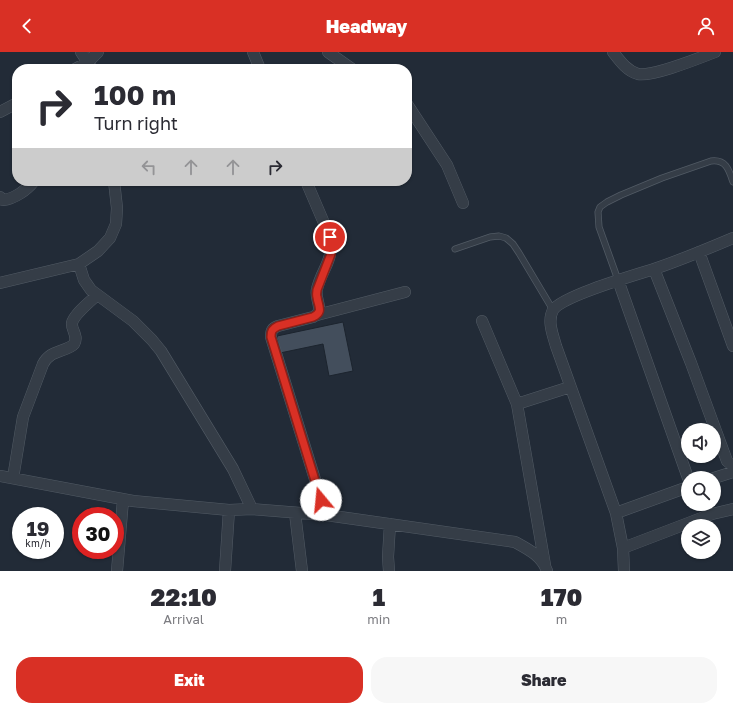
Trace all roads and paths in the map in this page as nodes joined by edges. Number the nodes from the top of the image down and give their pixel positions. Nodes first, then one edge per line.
1 (81, 52) edge
2 (98, 52) edge
3 (253, 52) edge
4 (328, 52) edge
5 (613, 52) edge
6 (715, 52) edge
7 (89, 64) edge
8 (91, 64) edge
9 (258, 64) edge
10 (345, 64) edge
11 (12, 106) edge
12 (0, 112) edge
13 (412, 112) edge
14 (733, 182) edge
15 (28, 186) edge
16 (115, 186) edge
17 (308, 186) edge
18 (0, 197) edge
19 (463, 203) dead end
20 (733, 238) edge
21 (455, 249) dead end
22 (699, 252) junction
23 (79, 264) junction
24 (654, 269) junction
25 (618, 280) junction
26 (0, 283) edge
27 (405, 292) dead end
28 (97, 295) junction
29 (553, 310) junction
30 (317, 315) junction
31 (482, 321) dead end
32 (733, 346) edge
33 (570, 387) junction
34 (517, 404) junction
35 (733, 466) edge
36 (686, 471) edge
37 (733, 472) edge
38 (0, 476) edge
39 (721, 476) edge
40 (13, 478) junction
41 (681, 490) edge
42 (124, 500) junction
43 (252, 509) junction
44 (733, 509) edge
45 (229, 510) junction
46 (296, 513) junction
47 (616, 513) junction
48 (326, 515) junction
49 (390, 524) junction
50 (624, 548) junction
51 (546, 568) edge
52 (117, 571) edge
53 (225, 571) edge
54 (302, 571) edge
55 (389, 571) edge
56 (624, 571) edge

1 - 7 street
2 - 8 street
3 - 9 street
4 - 10 street
5 - 6 street
11 - 12 street
13 - 19 street
14 - 25 lane
15 - 18 street
16 - 23 street
17 - 30 street
20 - 22 street
21 - 29 lane
22 - 24 street
22 - 32 street
23 - 26 street
23 - 28 street
24 - 25 street
24 - 35 street
25 - 29 street
25 - 36 street
27 - 30 street
28 - 40 street
28 - 43 street
29 - 33 street
30 - 48 street
31 - 34 street
33 - 34 street
33 - 47 street
34 - 51 street
37 - 39 street
38 - 40 street
40 - 42 street
41 - 47 street
42 - 45 street
42 - 52 street
43 - 45 street
43 - 46 street
44 - 50 street
45 - 53 street
46 - 48 street
46 - 54 street
47 - 50 street
48 - 49 street
49 - 51 street
49 - 55 street
50 - 56 street

